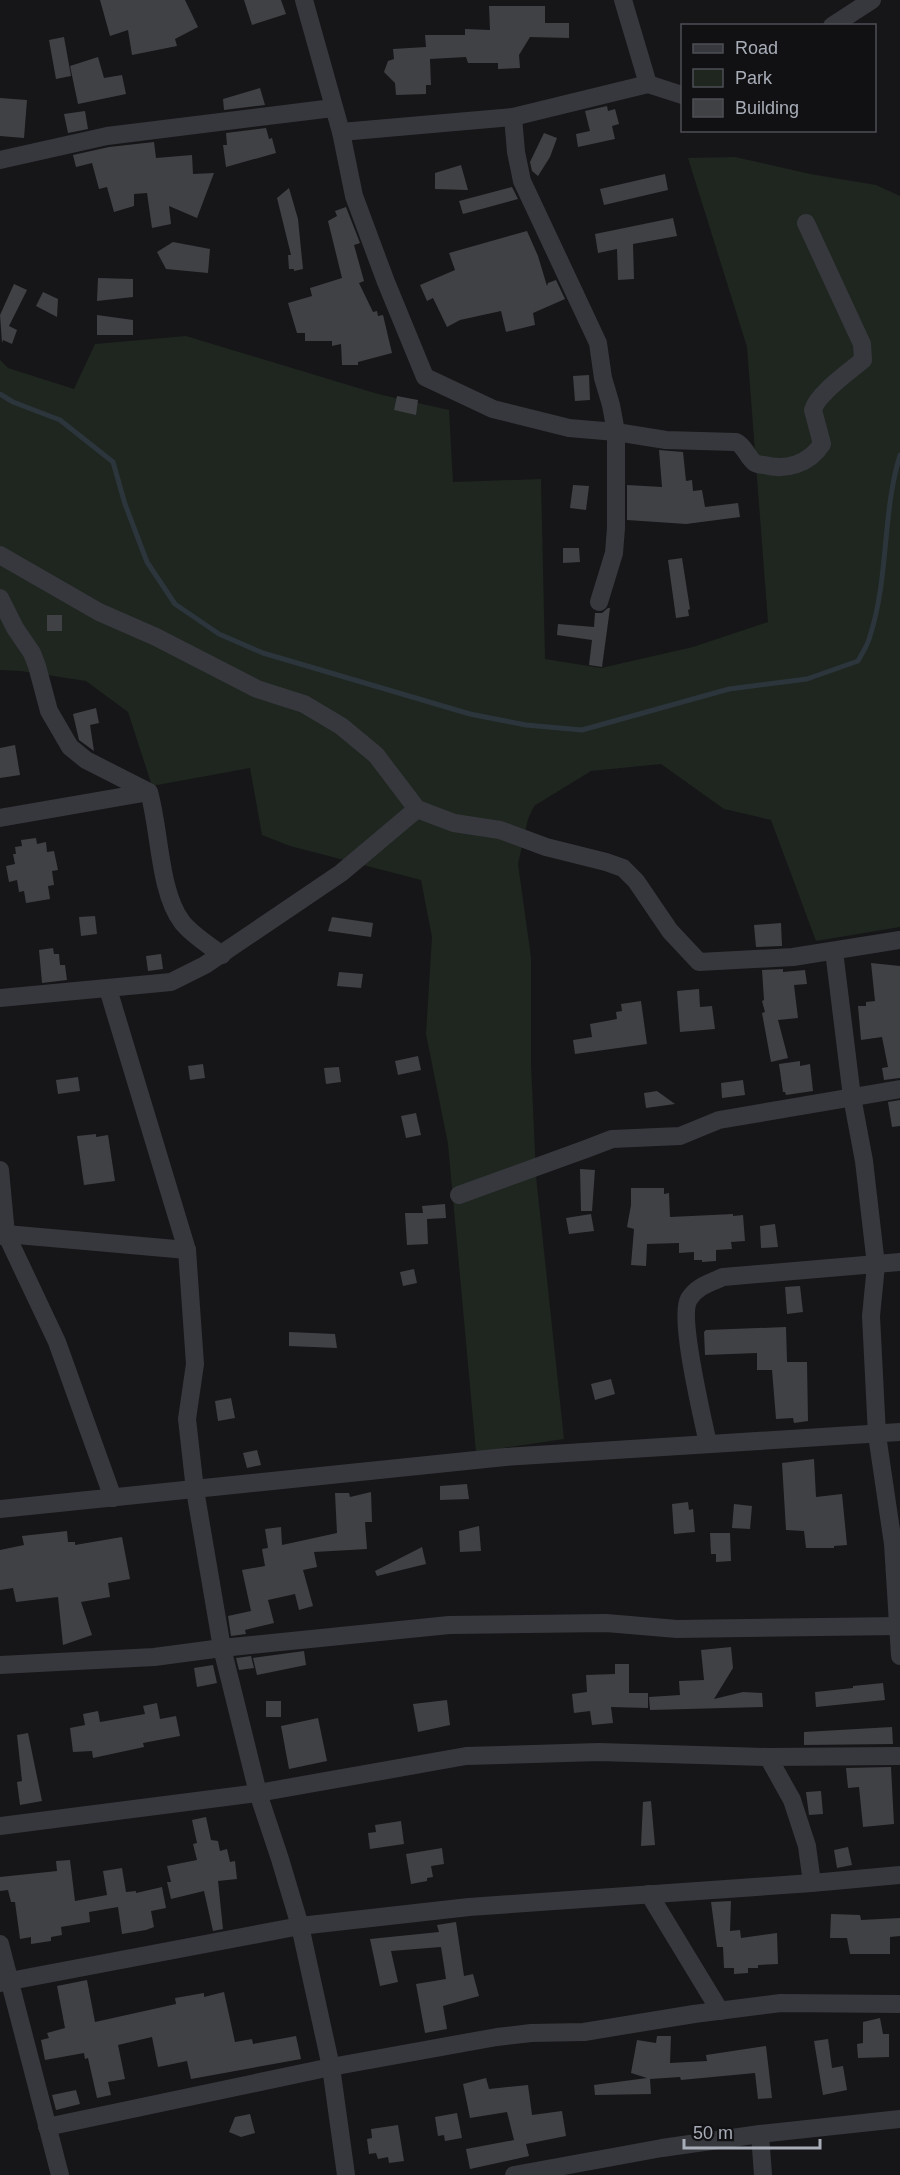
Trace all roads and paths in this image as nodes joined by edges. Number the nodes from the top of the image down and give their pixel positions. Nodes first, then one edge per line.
1 (304, 0) edge
2 (623, 0) edge
3 (872, 0) edge
4 (835, 24) edge
5 (648, 84) junction
6 (681, 95) edge
7 (333, 108) junction
8 (513, 117) junction
9 (341, 132) junction
10 (0, 160) edge
11 (806, 223) dead end
12 (616, 432) junction
13 (0, 555) edge
14 (0, 598) edge
15 (599, 602) dead end
16 (149, 792) junction
17 (417, 808) junction
18 (0, 819) edge
19 (900, 940) edge
20 (834, 951) junction
21 (222, 955) junction
22 (108, 989) junction
23 (0, 998) edge
24 (900, 1089) edge
25 (852, 1097) junction
26 (0, 1170) edge
27 (459, 1195) dead end
28 (3, 1235) edge
29 (187, 1250) junction
30 (900, 1262) edge
31 (876, 1265) junction
32 (900, 1432) edge
33 (877, 1435) junction
34 (708, 1444) junction
35 (195, 1490) junction
36 (113, 1498) junction
37 (0, 1509) edge
38 (899, 1626) edge
39 (222, 1648) junction
40 (900, 1656) edge
41 (0, 1665) edge
42 (768, 1756) junction
43 (900, 1756) edge
44 (258, 1794) junction
45 (0, 1826) edge
46 (900, 1875) edge
47 (812, 1883) junction
48 (649, 1894) junction
49 (300, 1926) junction
50 (0, 1944) edge
51 (4, 1982) edge
52 (900, 2004) edge
53 (720, 2011) junction
54 (332, 2067) junction
55 (900, 2119) edge
56 (47, 2127) junction
57 (760, 2134) junction
58 (60, 2175) edge
59 (346, 2175) edge
60 (514, 2175) edge
61 (763, 2175) edge

1 - 7 street
2 - 5 street
3 - 4 street
5 - 6 street
5 - 8 street
7 - 9 street
7 - 10 street
8 - 9 street
8 - 12 street
9 - 12 street
11 - 12 street
12 - 15 street
13 - 17 street
14 - 16 street
16 - 18 street
16 - 21 street
17 - 20 street
17 - 21 street
19 - 20 street
20 - 25 street
21 - 22 street
22 - 23 street
22 - 29 street
24 - 25 street
25 - 27 street
25 - 31 street
26 - 28 street
28 - 29 street
28 - 36 street
29 - 35 street
30 - 31 street
31 - 33 street
31 - 34 street
32 - 33 street
33 - 34 street
33 - 38 street
34 - 35 street
35 - 36 street
35 - 39 street
36 - 37 street
38 - 39 street
38 - 40 street
39 - 41 street
39 - 44 street
42 - 43 street
42 - 44 street
42 - 47 street
44 - 45 street
44 - 49 street
46 - 47 street
47 - 48 street
48 - 49 street
48 - 53 street
49 - 51 street
49 - 54 street
50 - 51 street
51 - 56 street
52 - 53 street
53 - 54 street
54 - 56 street
54 - 59 street
55 - 57 street
56 - 58 street
57 - 60 street
57 - 61 street

